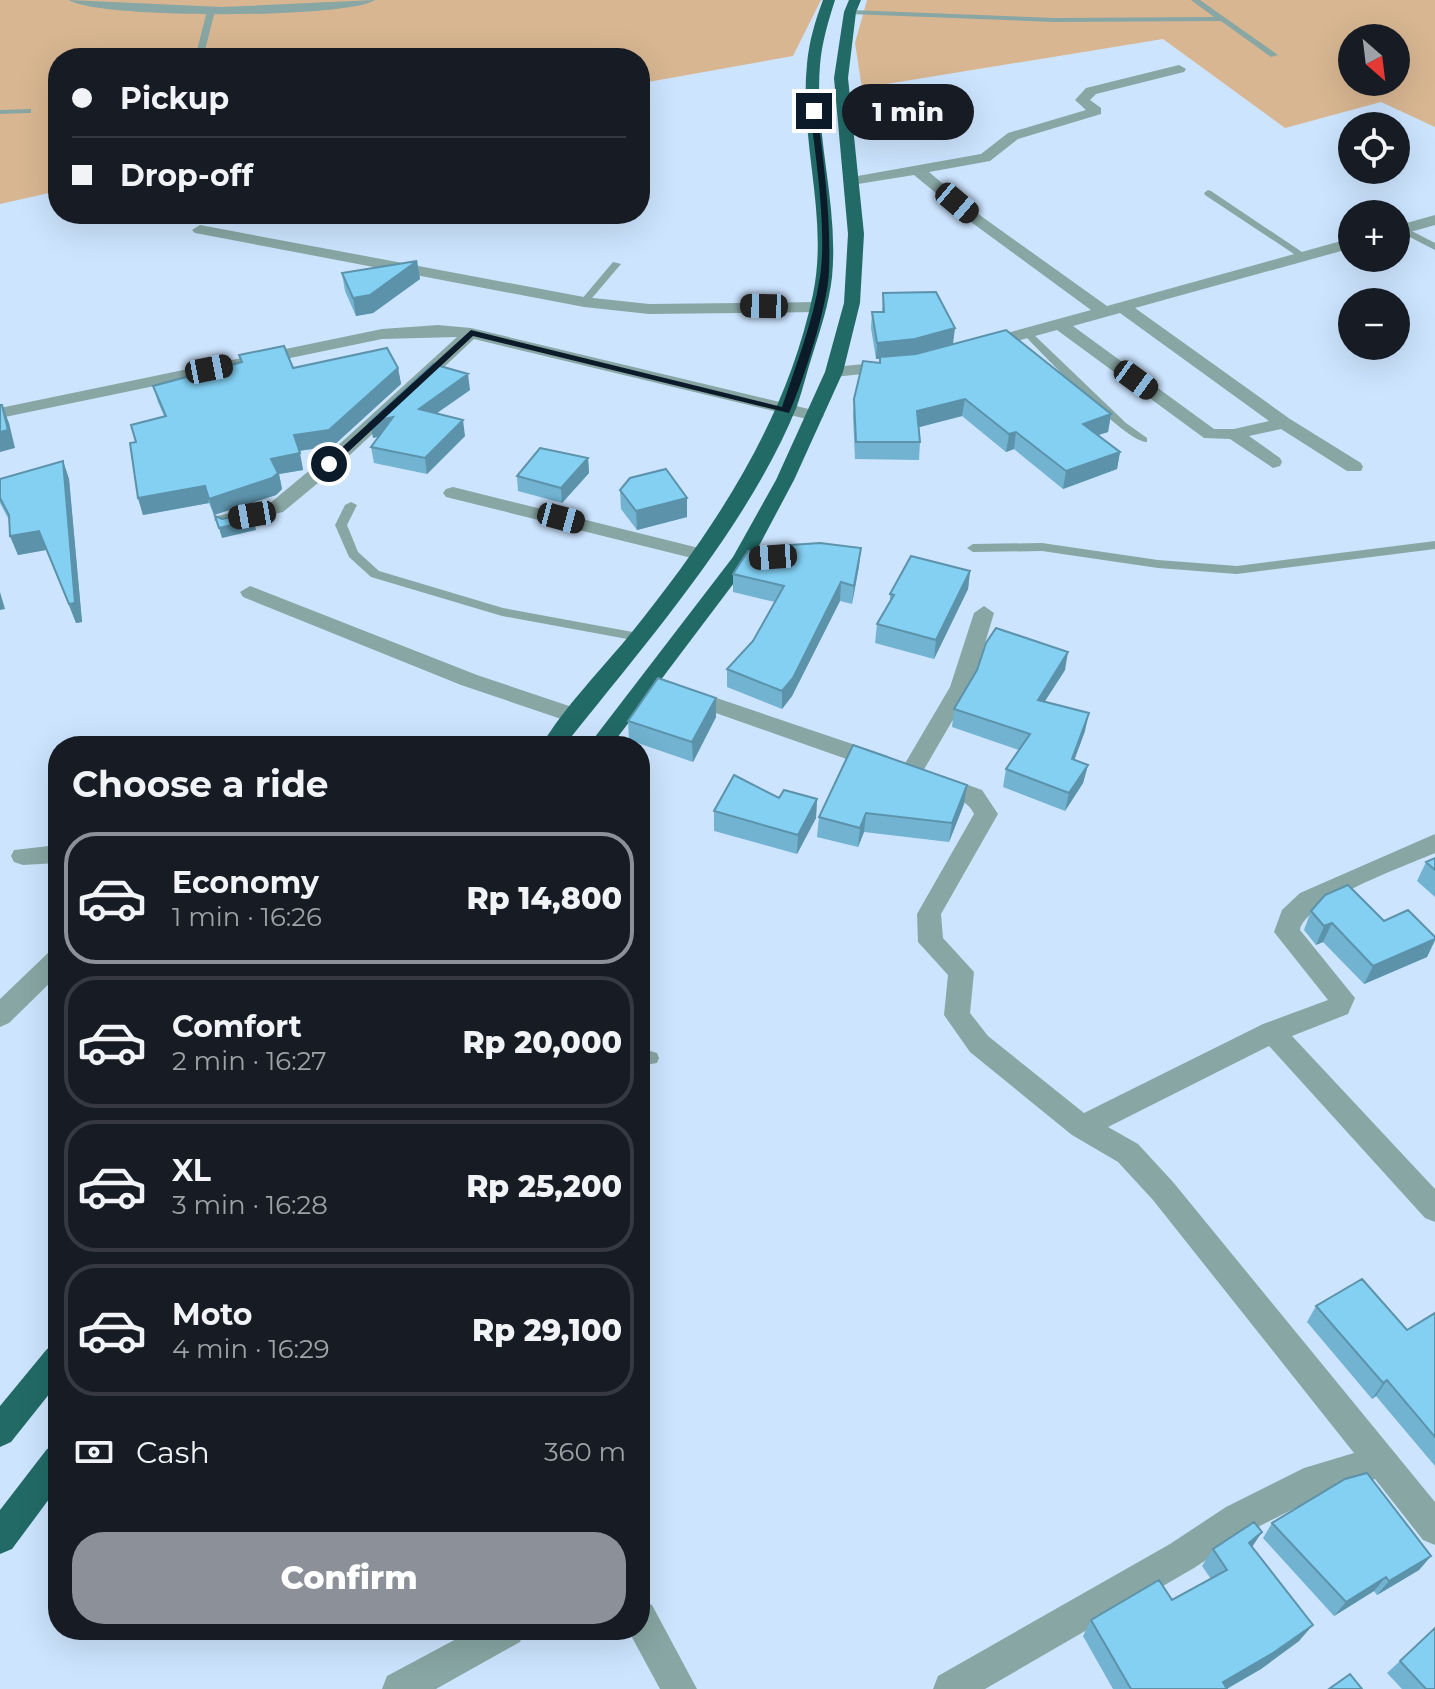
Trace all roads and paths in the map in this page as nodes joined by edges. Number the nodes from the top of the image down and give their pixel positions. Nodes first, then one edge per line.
1 (75, 0) edge
2 (369, 0) edge
3 (829, 0) edge
4 (1195, 0) edge
5 (852, 6) edge
6 (211, 11) junction
7 (1224, 19) junction
8 (202, 48) edge
9 (1274, 55) dead end
10 (1179, 69) dead end
11 (28, 111) dead end
12 (0, 112) edge
13 (917, 170) junction
14 (852, 181) junction
15 (1208, 193) dead end
16 (1435, 220) edge
17 (1410, 227) edge
18 (200, 230) dead end
19 (1410, 236) edge
20 (1338, 247) edge
21 (1435, 247) edge
22 (1303, 256) junction
23 (616, 264) dead end
24 (584, 302) junction
25 (819, 307) junction
26 (1115, 311) junction
27 (1061, 325) junction
28 (471, 333) junction
29 (1027, 333) junction
30 (966, 351) edge
31 (914, 363) edge
32 (834, 372) junction
33 (786, 411) junction
34 (0, 413) edge
35 (815, 416) junction
36 (1284, 423) junction
37 (1234, 434) junction
38 (1143, 440) dead end
39 (1273, 462) dead end
40 (1354, 467) dead end
41 (453, 493) dead end
42 (351, 505) dead end
43 (224, 520) edge
44 (1435, 545) edge
45 (973, 548) dead end
46 (700, 554) junction
47 (250, 592) dead end
48 (984, 613) dead end
49 (638, 637) junction
50 (648, 682) junction
51 (576, 716) junction
52 (560, 736) edge
53 (607, 736) edge
54 (911, 772) junction
55 (1435, 843) edge
56 (48, 855) edge
57 (23, 856) dead end
58 (48, 969) edge
59 (0, 1016) edge
60 (1272, 1032) junction
61 (1082, 1127) junction
62 (1435, 1209) edge
63 (48, 1371) edge
64 (0, 1431) edge
65 (1380, 1461) junction
66 (48, 1473) edge
67 (1435, 1528) edge
68 (0, 1537) edge
69 (650, 1635) edge
70 (490, 1640) edge
71 (400, 1689) edge
72 (679, 1689) edge
73 (951, 1689) edge

1 - 6 street
2 - 6 street
3 - 25 highway
4 - 7 lane
5 - 7 lane
5 - 14 highway
6 - 8 lane
7 - 9 lane
10 - 13 street
11 - 12 lane
13 - 14 street
13 - 26 street
14 - 32 highway
15 - 22 lane
16 - 17 street
18 - 24 street
19 - 21 lane
20 - 22 street
22 - 26 street
23 - 24 lane
24 - 25 street
25 - 33 highway
26 - 27 street
26 - 36 street
27 - 29 street
27 - 37 street
28 - 33 street
28 - 34 street
28 - 43 street
29 - 30 street
29 - 38 lane
31 - 32 street
32 - 35 highway
33 - 35 street
33 - 46 highway
35 - 50 highway
36 - 37 street
36 - 40 street
37 - 39 street
41 - 46 street
42 - 49 lane
44 - 45 lane
46 - 49 highway
47 - 51 street
48 - 54 street
49 - 51 highway
50 - 53 highway
50 - 54 street
51 - 52 highway
54 - 61 street
55 - 60 street
56 - 57 street
58 - 59 street
60 - 61 street
60 - 62 street
61 - 65 street
63 - 64 highway
65 - 67 street
65 - 73 street
66 - 68 highway
69 - 72 street
70 - 71 street

